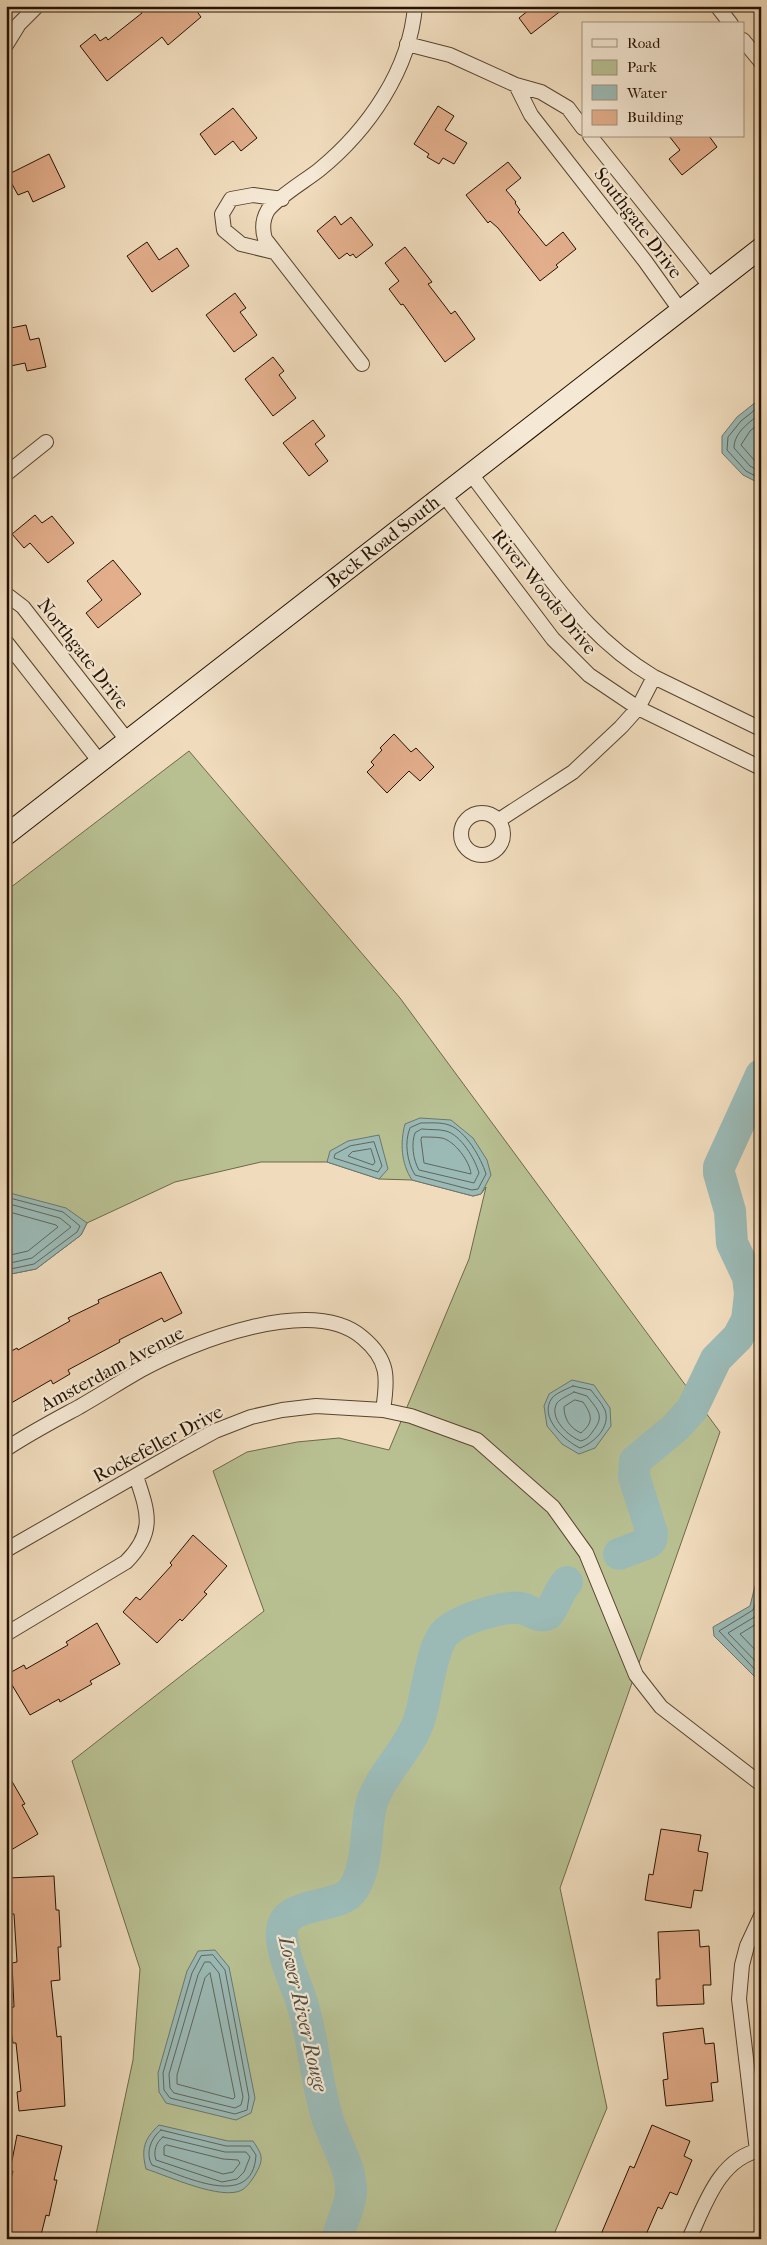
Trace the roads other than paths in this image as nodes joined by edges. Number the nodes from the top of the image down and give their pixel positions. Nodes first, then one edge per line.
1 (37, 6) edge
2 (415, 6) edge
3 (718, 6) edge
4 (730, 22) edge
5 (744, 41) edge
6 (6, 44) edge
7 (407, 44) junction
8 (761, 62) edge
9 (516, 85) junction
10 (582, 127) edge
11 (592, 138) edge
12 (282, 199) junction
13 (761, 248) edge
14 (274, 252) junction
15 (711, 287) junction
16 (680, 310) junction
17 (362, 364) dead end
18 (46, 442) dead end
19 (6, 474) edge
20 (471, 474) junction
21 (444, 495) junction
22 (6, 594) edge
23 (6, 642) edge
24 (654, 676) junction
25 (638, 708) junction
26 (761, 730) edge
27 (127, 740) junction
28 (100, 762) junction
29 (761, 768) edge
30 (499, 820) dead end
31 (6, 835) edge
32 (383, 1410) junction
33 (6, 1449) edge
34 (136, 1476) junction
35 (6, 1550) edge
36 (6, 1634) edge
37 (761, 1784) edge
38 (761, 1916) edge
39 (757, 1935) edge
40 (756, 2092) edge
41 (759, 2150) edge
42 (689, 2239) edge

1 - 6 street
2 - 7 street
3 - 4 street
5 - 8 street
7 - 9 street
7 - 12 street
9 - 10 street
9 - 16 street, Southgate Drive
11 - 15 street, Southgate Drive
12 - 14 street
12 - 14 street
13 - 15 main road, Beck Road South
14 - 17 street
15 - 16 main road, Beck Road South
16 - 20 main road, Beck Road South
18 - 19 street
20 - 21 main road, Beck Road South
20 - 24 street, River Woods Drive
21 - 25 street, River Woods Drive
21 - 27 main road, Beck Road South
22 - 27 street, Northgate Drive
23 - 28 street
24 - 25 street
24 - 26 street, River Woods Drive
25 - 29 street, River Woods Drive
25 - 30 street
27 - 28 main road, Beck Road South
28 - 31 main road, Beck Road South
32 - 33 street, Amsterdam Avenue
32 - 34 street, Rockefeller Drive
32 - 37 street, Rockefeller Drive
34 - 35 street, Rockefeller Drive
34 - 36 street
38 - 39 street
39 - 40 street
40 - 41 street
41 - 42 street

